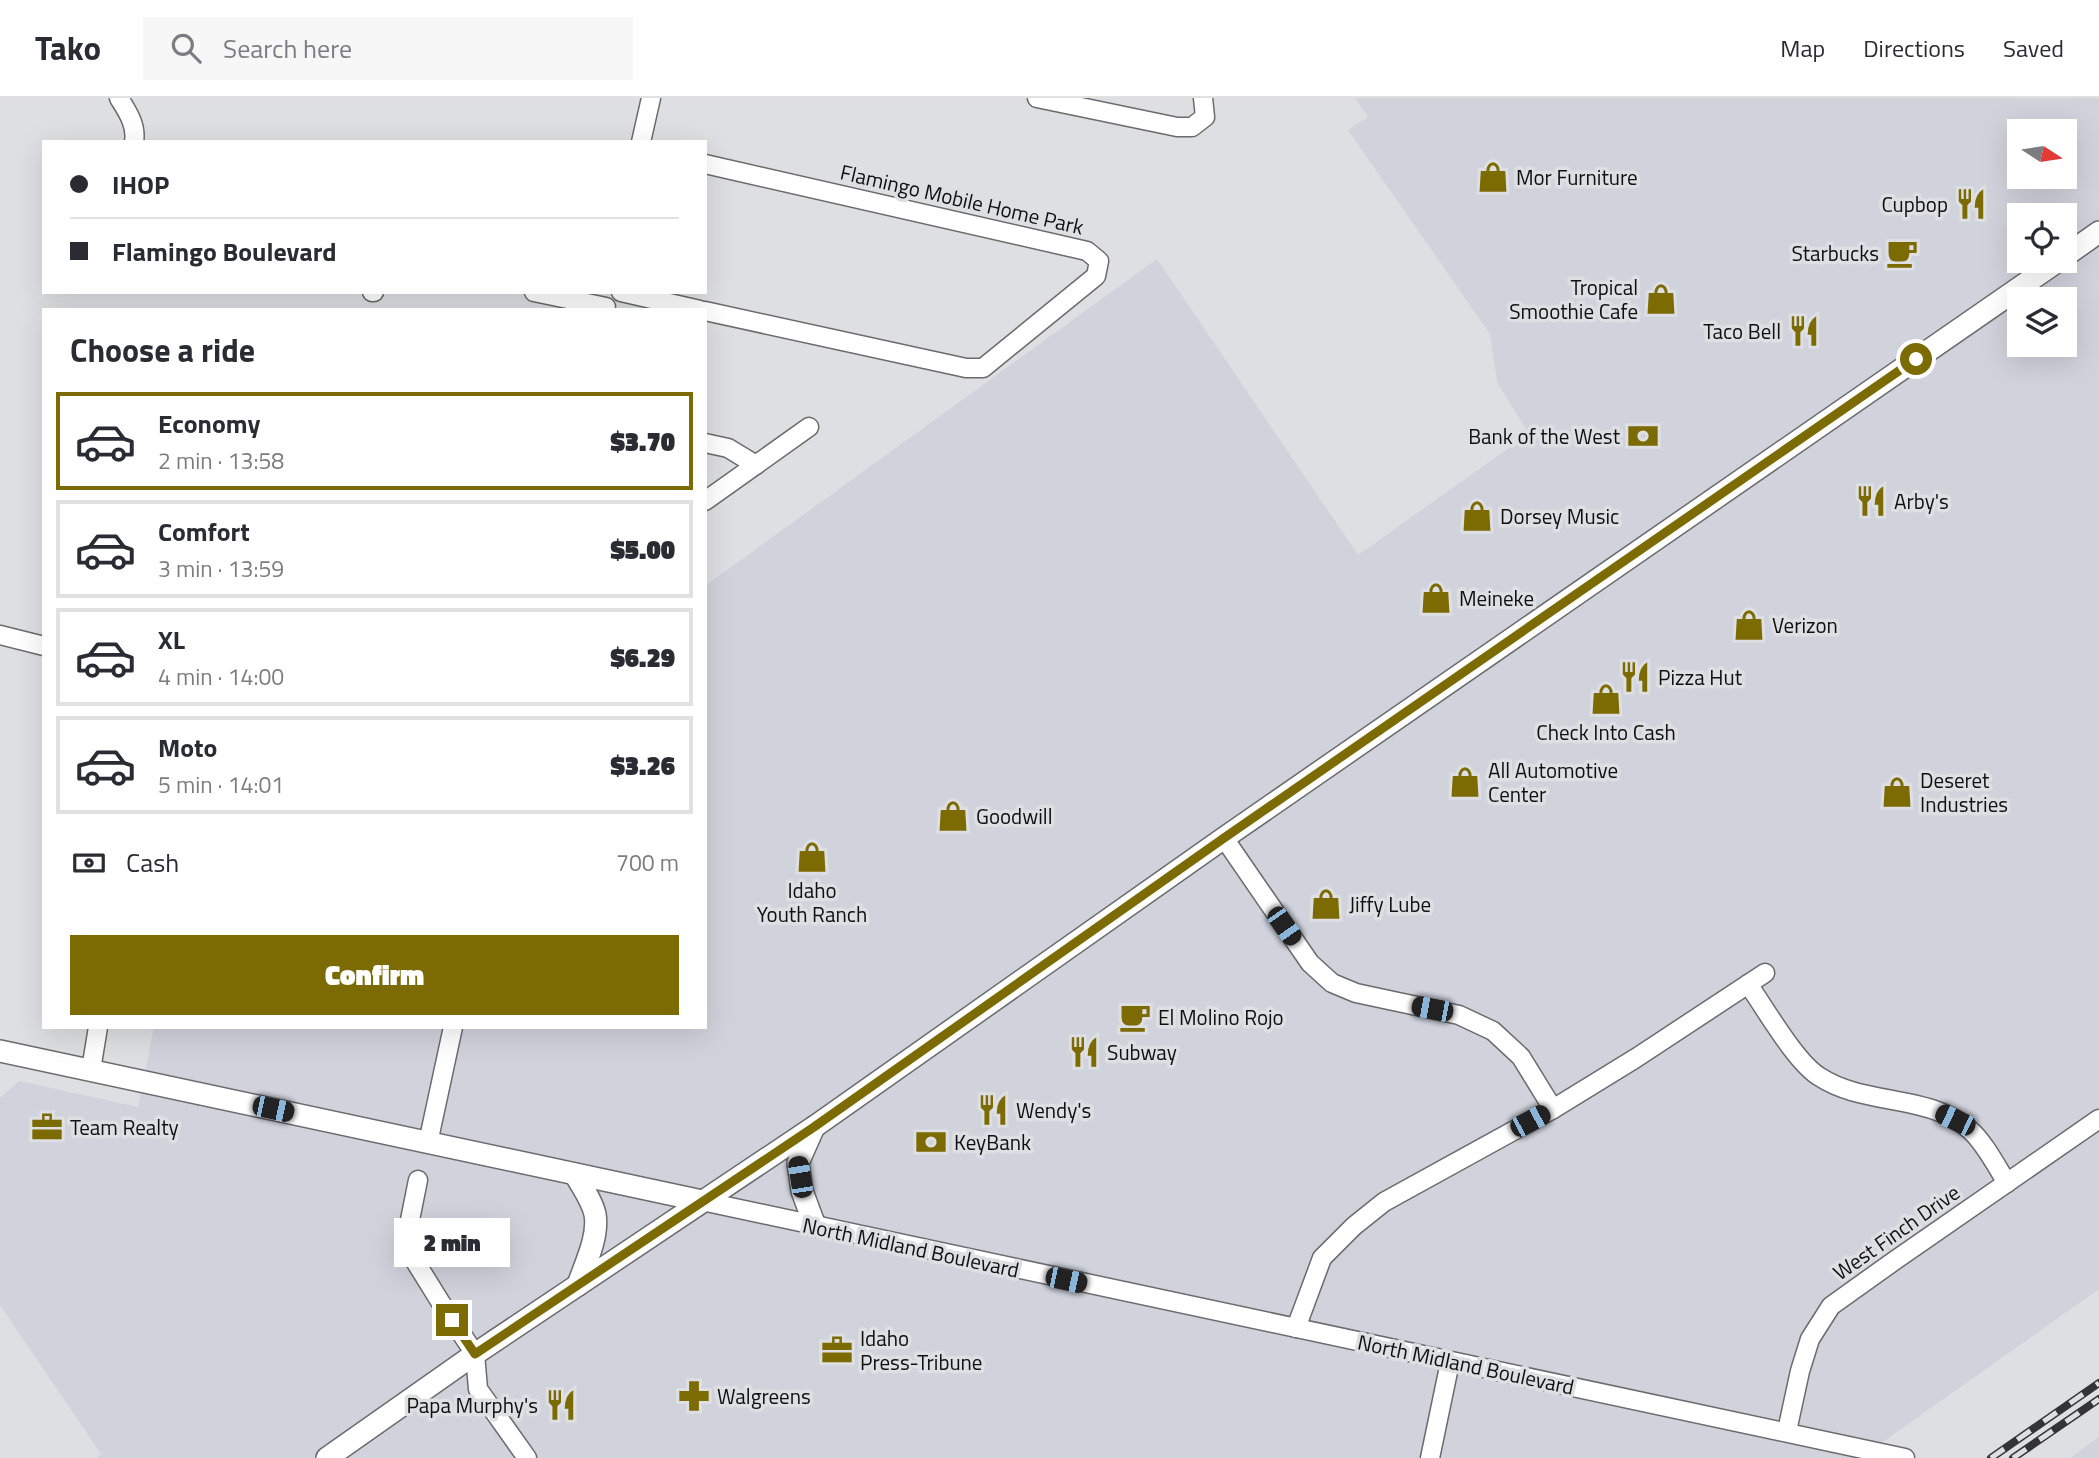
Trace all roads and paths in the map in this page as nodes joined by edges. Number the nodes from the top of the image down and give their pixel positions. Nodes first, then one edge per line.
1 (119, 98) edge
2 (650, 98) edge
3 (1037, 98) edge
4 (1203, 98) edge
5 (134, 140) edge
6 (641, 140) edge
7 (707, 164) edge
8 (2099, 233) edge
9 (2077, 248) edge
10 (2041, 273) edge
11 (547, 294) edge
12 (630, 294) edge
13 (607, 303) edge
14 (694, 308) edge
15 (707, 311) edge
16 (809, 427) dead end
17 (707, 444) edge
18 (756, 465) junction
19 (707, 500) edge
20 (0, 635) edge
21 (42, 646) edge
22 (1224, 838) junction
23 (1765, 972) dead end
24 (1748, 984) junction
25 (98, 1029) edge
26 (453, 1029) edge
27 (0, 1051) edge
28 (91, 1070) junction
29 (1553, 1109) junction
30 (2099, 1119) edge
31 (814, 1127) junction
32 (428, 1143) junction
33 (575, 1174) junction
34 (418, 1180) dead end
35 (2007, 1183) junction
36 (702, 1201) junction
37 (815, 1226) junction
38 (578, 1285) junction
39 (1296, 1328) junction
40 (475, 1354) junction
41 (1450, 1362) junction
42 (1787, 1432) junction
43 (327, 1458) edge
44 (527, 1458) edge
45 (1430, 1458) edge
46 (1905, 1458) edge

1 - 5 street
2 - 6 street
3 - 4 street
7 - 15 street, Flamingo Mobile Home Park
8 - 9 main road
10 - 22 main road
11 - 13 street
12 - 14 street, Flamingo Mobile Home Park
16 - 18 street
17 - 18 street
18 - 19 street
20 - 21 street
22 - 29 street
22 - 31 main road
23 - 24 street
24 - 29 street
24 - 35 street
25 - 28 street
26 - 32 street
27 - 28 main road, North Midland Boulevard
28 - 32 main road, North Midland Boulevard
29 - 39 street
30 - 35 street, West Finch Drive
31 - 36 main road
31 - 37 main road
32 - 33 main road, North Midland Boulevard
33 - 36 main road, North Midland Boulevard
33 - 38 main road
34 - 40 street
35 - 42 street, West Finch Drive
36 - 37 street, North Midland Boulevard
36 - 38 main road
37 - 39 street, North Midland Boulevard
38 - 40 main road
39 - 41 street, North Midland Boulevard
40 - 43 main road
40 - 44 street
41 - 42 street, North Midland Boulevard
41 - 45 street
42 - 46 street, North Midland Boulevard

